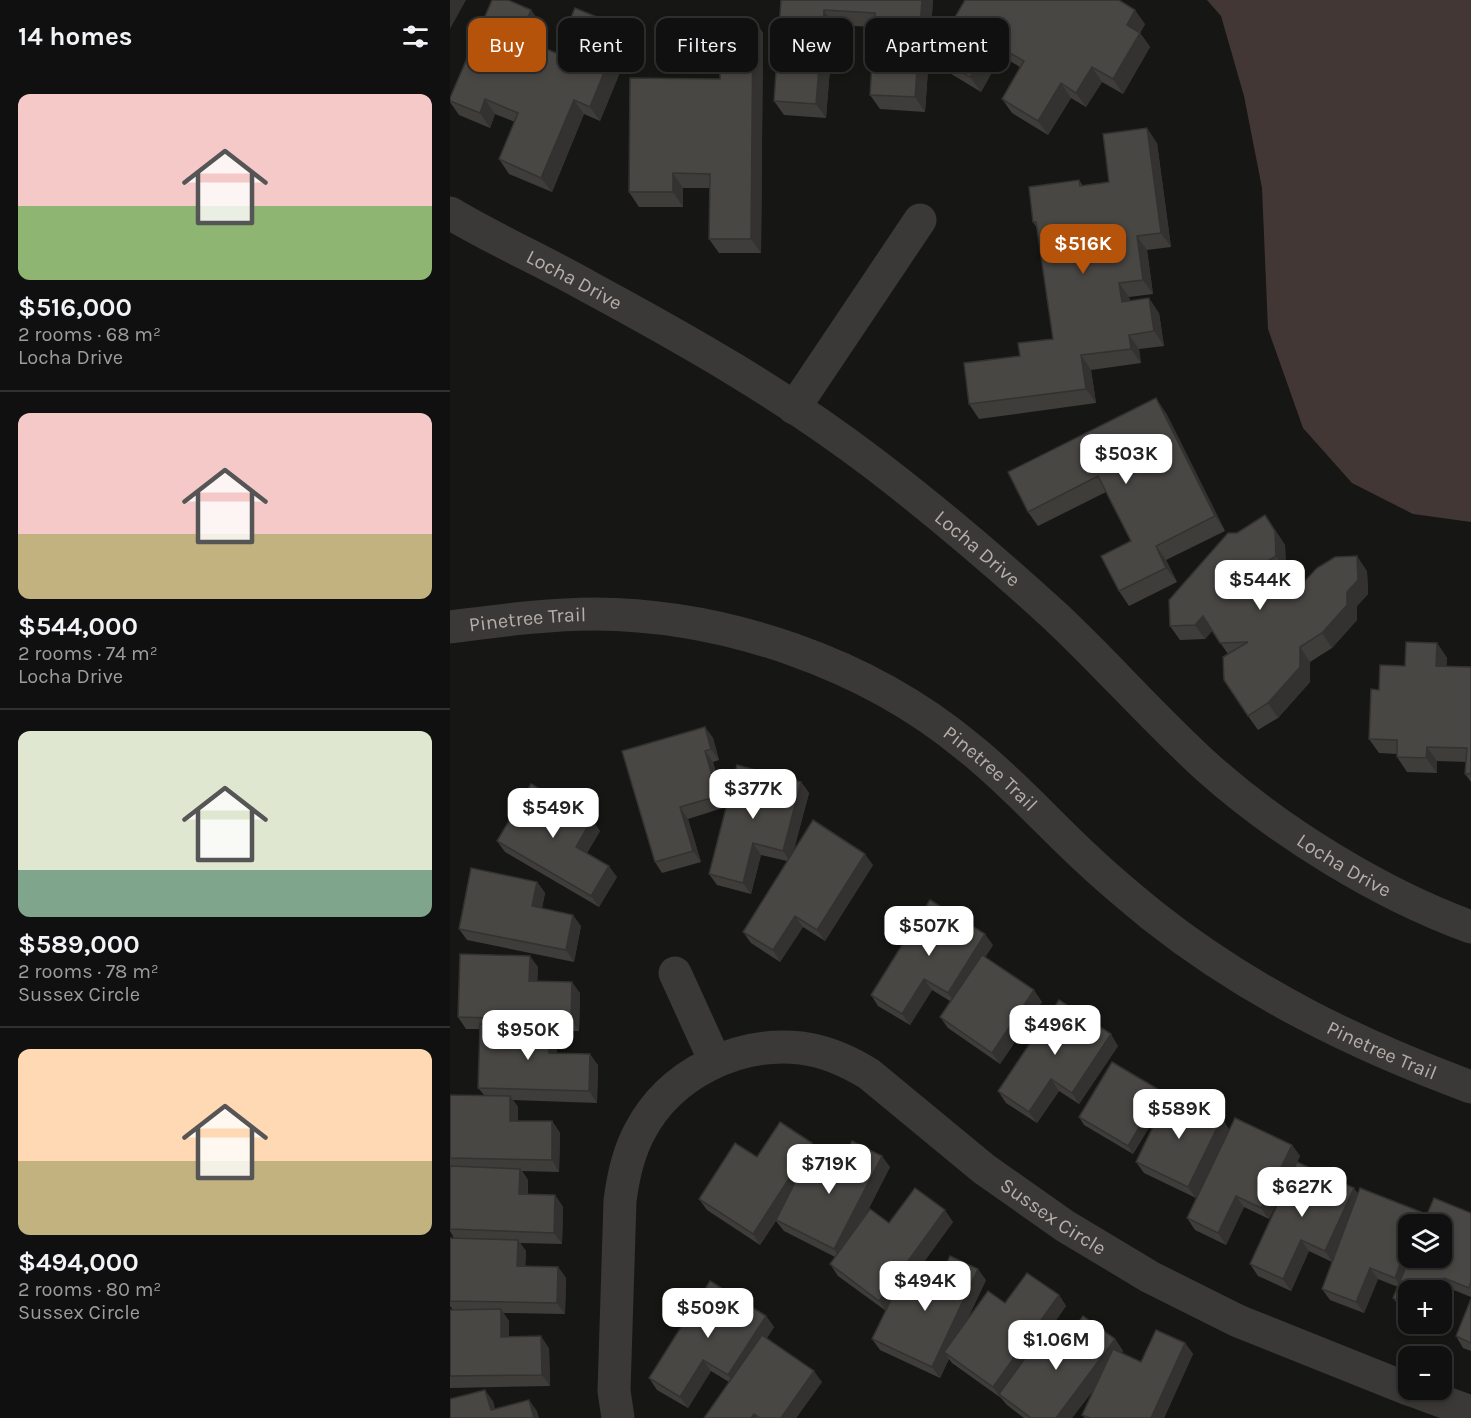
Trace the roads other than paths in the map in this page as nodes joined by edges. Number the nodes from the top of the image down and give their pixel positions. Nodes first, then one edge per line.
1 (450, 213) edge
2 (920, 220) dead end
3 (794, 408) junction
4 (450, 627) edge
5 (1471, 927) edge
6 (675, 973) dead end
7 (714, 1061) junction
8 (1471, 1087) edge
9 (1398, 1385) edge
10 (1439, 1400) edge
11 (1471, 1412) edge
12 (618, 1418) edge

1 - 3 street, Locha Drive
2 - 3 street
3 - 5 street, Locha Drive
4 - 8 street, Pinetree Trail
6 - 7 street
7 - 9 street, Sussex Circle
7 - 12 street, Sussex Circle
10 - 11 street, Sussex Circle

